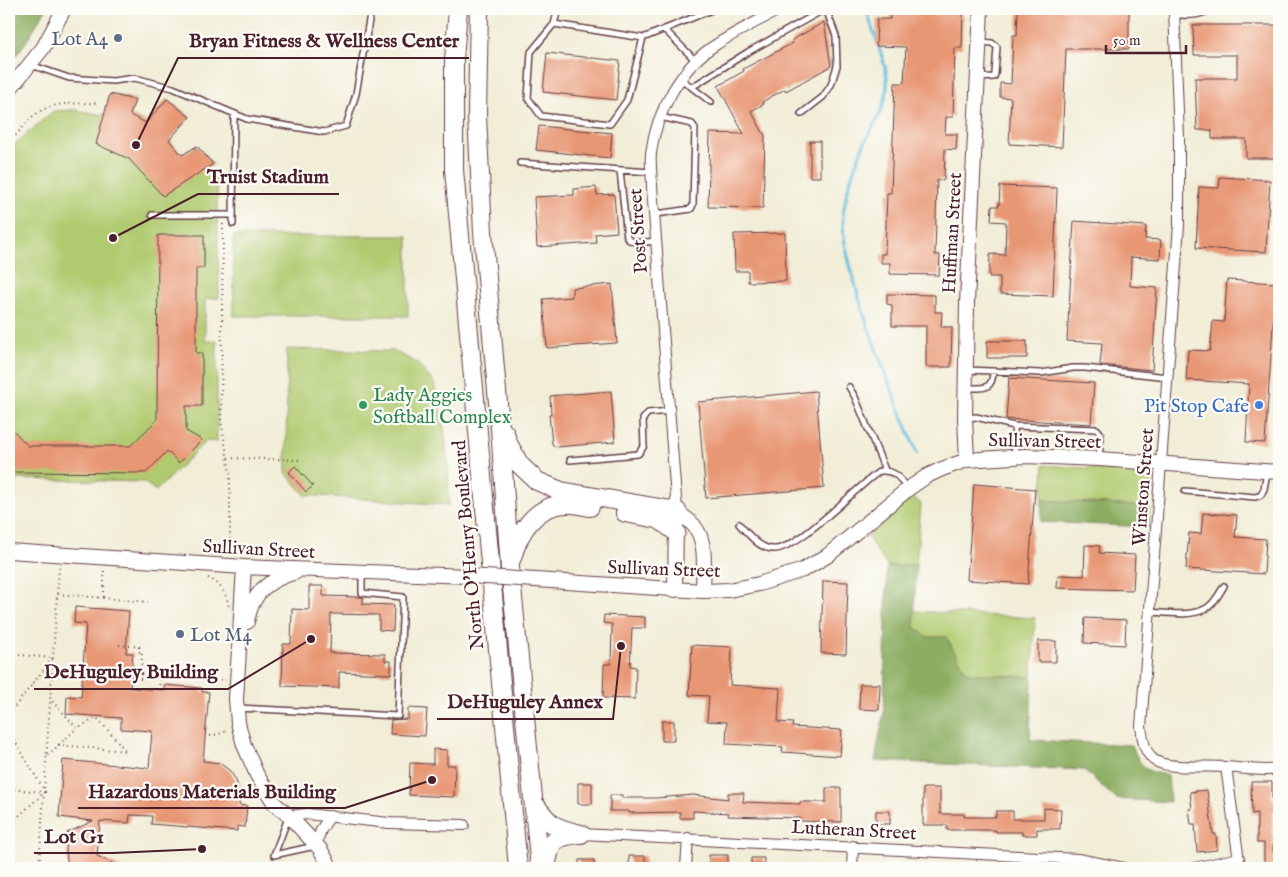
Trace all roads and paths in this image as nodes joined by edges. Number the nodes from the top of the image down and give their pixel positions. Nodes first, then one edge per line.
1 (64, 9) edge
2 (371, 9) edge
3 (458, 9) edge
4 (479, 9) edge
5 (558, 9) edge
6 (714, 9) edge
7 (781, 9) edge
8 (826, 9) edge
9 (981, 9) edge
10 (1210, 9) edge
11 (1175, 12) edge
12 (554, 24) junction
13 (664, 29) junction
14 (643, 38) junction
15 (697, 61) junction
16 (31, 64) junction
17 (681, 79) junction
18 (692, 88) junction
19 (9, 90) edge
20 (711, 102) dead end
21 (97, 103) dead end
22 (234, 114) junction
23 (801, 114) dead end
24 (660, 117) junction
25 (9, 143) edge
26 (520, 163) dead end
27 (620, 170) junction
28 (652, 172) junction
29 (656, 214) junction
30 (233, 215) junction
31 (152, 216) dead end
32 (223, 220) dead end
33 (233, 224) dead end
34 (657, 241) junction
35 (966, 370) junction
36 (993, 371) junction
37 (1168, 377) junction
38 (849, 386) dead end
39 (965, 388) junction
40 (670, 411) junction
41 (499, 414) junction
42 (965, 418) junction
43 (1014, 426) junction
44 (1015, 456) junction
45 (228, 458) junction
46 (1099, 459) junction
47 (303, 460) dead end
48 (570, 460) dead end
49 (967, 460) junction
50 (1161, 463) junction
51 (886, 470) junction
52 (1273, 472) edge
53 (908, 489) junction
54 (1185, 491) dead end
55 (677, 511) junction
56 (739, 524) dead end
57 (676, 532) junction
58 (9, 550) edge
59 (51, 566) dead end
60 (223, 566) junction
61 (244, 567) junction
62 (510, 568) junction
63 (104, 570) dead end
64 (304, 570) junction
65 (362, 572) junction
66 (203, 577) dead end
67 (1224, 586) dead end
68 (675, 590) junction
69 (703, 591) junction
70 (58, 594) junction
71 (104, 598) junction
72 (148, 602) dead end
73 (1151, 612) junction
74 (230, 614) dead end
75 (119, 645) dead end
76 (239, 652) junction
77 (9, 654) edge
78 (53, 658) junction
79 (141, 673) junction
80 (160, 674) junction
81 (128, 675) dead end
82 (228, 680) dead end
83 (159, 690) dead end
84 (51, 700) junction
85 (236, 708) junction
86 (9, 714) edge
87 (77, 728) junction
88 (9, 731) edge
89 (210, 736) dead end
90 (231, 736) dead end
91 (58, 745) junction
92 (47, 756) junction
93 (1226, 767) junction
94 (1279, 769) edge
95 (9, 789) edge
96 (44, 792) junction
97 (534, 803) junction
98 (289, 816) junction
99 (330, 816) junction
100 (9, 825) edge
101 (464, 825) dead end
102 (581, 834) junction
103 (688, 838) junction
104 (316, 845) junction
105 (853, 846) junction
106 (1078, 863) edge
107 (1239, 863) edge
108 (40, 868) edge
109 (331, 868) edge
110 (518, 868) edge
111 (540, 868) edge
112 (546, 868) edge
113 (686, 868) edge
114 (852, 868) edge
115 (1124, 868) edge
116 (1194, 868) edge

1 - 16 street
2 - 22 lane
3 - 110 highway, North O'Henry Boulevard
4 - 41 highway
5 - 12 lane
6 - 13 lane
7 - 15 street, Post Street
8 - 18 lane
8 - 23 lane
9 - 35 street, Huffman Street
10 - 11 lane
11 - 37 street, Winston Street
12 - 14 lane
12 - 14 lane
13 - 14 lane
13 - 15 lane
15 - 17 street, Post Street
16 - 19 street
16 - 22 lane
17 - 18 lane
17 - 24 street, Post Street
18 - 20 lane
21 - 25 path
22 - 30 lane
24 - 28 street, Post Street
24 - 29 lane
26 - 27 lane
27 - 28 lane
27 - 34 lane
28 - 29 street, Post Street
29 - 34 street, Post Street
30 - 31 lane
30 - 33 lane
32 - 45 path
34 - 40 street, Post Street
35 - 36 lane
35 - 39 street, Huffman Street
36 - 37 lane
36 - 39 lane
37 - 50 street, Winston Street
38 - 51 lane
39 - 42 street, Huffman Street
40 - 48 lane
40 - 55 street, Post Street
41 - 55 highway
41 - 62 highway
42 - 43 lane
42 - 49 street, Huffman Street
43 - 44 lane
43 - 46 lane
44 - 46 street, Sullivan Street
44 - 49 street, Sullivan Street
45 - 47 path
45 - 60 path
46 - 50 street, Sullivan Street
49 - 53 street, Sullivan Street
50 - 52 street, Sullivan Street
50 - 73 street, Winston Street
51 - 53 lane
51 - 56 lane
52 - 54 lane
53 - 69 street, Sullivan Street
55 - 57 street, Post Street
55 - 69 street
57 - 62 highway
57 - 68 street, Post Street
58 - 60 street, Sullivan Street
59 - 70 path
60 - 61 street, Sullivan Street
61 - 64 street, Sullivan Street
61 - 76 street
62 - 97 highway
63 - 71 path
64 - 65 street, Sullivan Street
64 - 76 street
65 - 68 street, Sullivan Street, bridge
65 - 85 lane
66 - 74 path
67 - 73 lane
68 - 69 street, Sullivan Street
70 - 71 path
70 - 78 path
71 - 72 path
73 - 93 street, Winston Street
75 - 79 path
76 - 85 street
77 - 78 path
78 - 84 path
78 - 86 path
79 - 80 path
79 - 81 path
80 - 82 path
80 - 83 path
84 - 87 path
84 - 92 path
85 - 98 street
87 - 91 path
87 - 91 path
88 - 96 path
89 - 90 path
91 - 92 path
92 - 96 path
93 - 94 street, Winston Street
93 - 107 street
95 - 96 path
96 - 100 path
96 - 108 path
97 - 102 highway
97 - 111 highway
98 - 99 street
98 - 104 street
98 - 104 lane
99 - 101 street
99 - 104 street
102 - 103 street, Lutheran Street
102 - 112 highway
103 - 105 street, Lutheran Street
103 - 113 street
104 - 109 street
105 - 106 street, Lutheran Street
105 - 114 street
106 - 115 street, Lutheran Street
107 - 116 street

